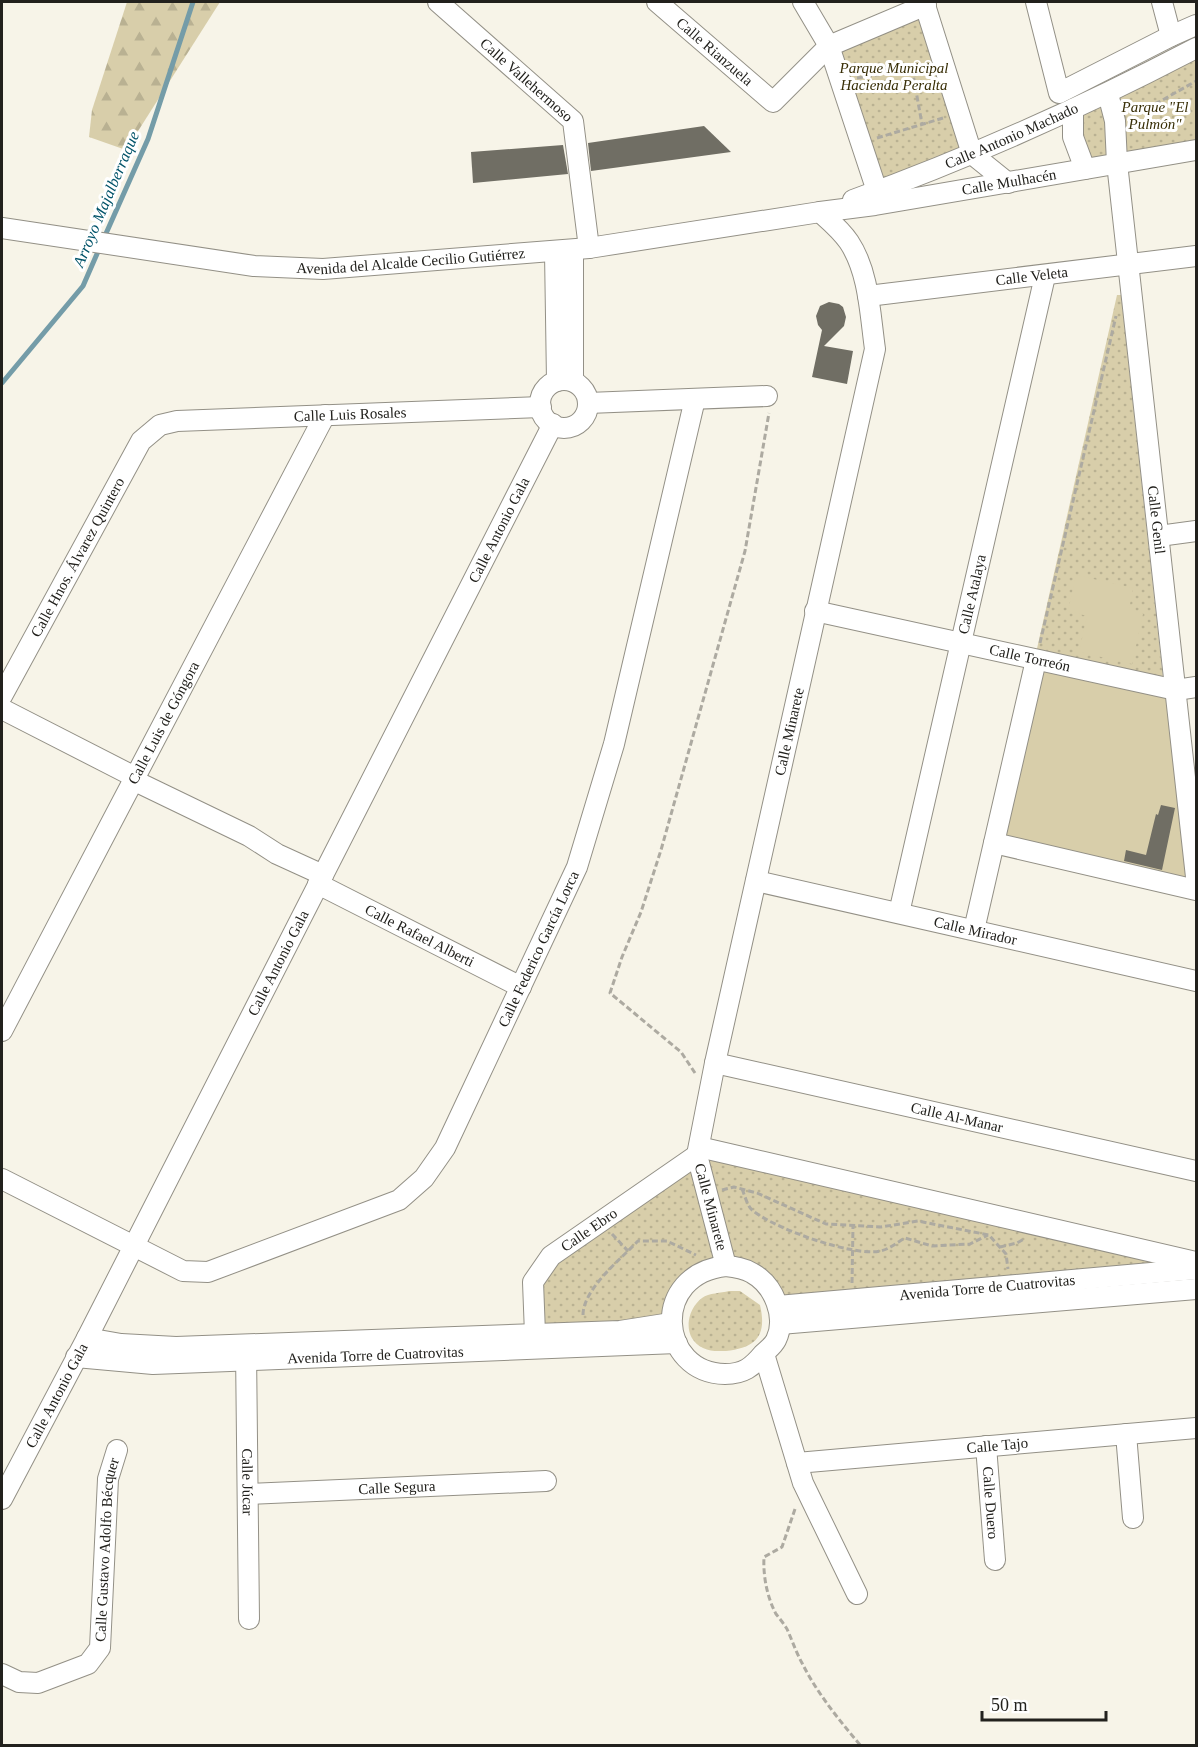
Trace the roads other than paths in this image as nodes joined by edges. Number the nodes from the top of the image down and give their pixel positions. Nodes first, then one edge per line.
1 (438, 2) edge
2 (657, 2) edge
3 (803, 2) edge
4 (1036, 2) edge
5 (1162, 2) edge
6 (925, 3) edge
7 (1197, 25) edge
8 (1170, 36) junction
9 (829, 46) junction
10 (1197, 48) edge
11 (1088, 79) junction
12 (1102, 96) junction
13 (1073, 109) junction
14 (1197, 150) edge
15 (972, 154) junction
16 (1117, 163) junction
17 (1085, 169) junction
18 (1008, 183) junction
19 (877, 191) junction
20 (820, 212) junction
21 (2, 228) edge
22 (572, 250) junction
23 (1197, 256) edge
24 (1128, 264) junction
25 (1046, 276) junction
26 (868, 296) junction
27 (565, 381) junction
28 (767, 396) road end
29 (695, 399) junction
30 (588, 403) junction
31 (541, 407) junction
32 (325, 415) junction
33 (553, 424) junction
34 (160, 425) joint
35 (1197, 531) edge
36 (1159, 536) junction
37 (815, 612) junction
38 (961, 644) junction
39 (1036, 660) junction
40 (1197, 687) edge
41 (1176, 690) junction
42 (2, 696) edge
43 (2, 709) edge
44 (134, 778) junction
45 (994, 843) junction
46 (1197, 877) edge
47 (320, 880) junction
48 (756, 881) junction
49 (1197, 890) edge
50 (899, 913) junction
51 (974, 930) junction
52 (1197, 981) edge
53 (521, 987) junction
54 (2, 1031) edge
55 (715, 1063) junction
56 (698, 1151) junction
57 (1197, 1171) edge
58 (2, 1179) edge
59 (133, 1246) junction
60 (1197, 1262) edge
61 (722, 1266) junction
62 (1197, 1269) edge
63 (1197, 1289) edge
64 (779, 1315) junction
65 (671, 1323) junction
66 (535, 1334) junction
67 (87, 1338) junction
68 (676, 1343) junction
69 (246, 1353) junction
70 (764, 1354) junction
71 (76, 1357) junction
72 (1197, 1428) edge
73 (1126, 1434) junction
74 (986, 1446) junction
75 (117, 1450) dead end
76 (797, 1462) junction
77 (546, 1482) dead end
78 (249, 1494) junction
79 (2, 1499) edge
80 (1133, 1518) dead end
81 (995, 1560) dead end
82 (857, 1594) dead end
83 (249, 1619) dead end
84 (2, 1674) edge

1 - 22 street, Calle Vallehermoso
2 - 9 street, Calle Rianzuela
3 - 9 street
4 - 11 street, Calle Antonio Machado
5 - 8 street
6 - 9 street
6 - 15 street
7 - 8 street, Calle Antonio Machado
8 - 11 street, Calle Antonio Machado
9 - 19 street
10 - 12 street, Calle Antonio Machado
11 - 12 street, Calle Genil
12 - 13 street, Calle Antonio Machado
12 - 16 street, Calle Genil
13 - 15 street, Calle Antonio Machado
13 - 17 street
14 - 16 street, Calle Mulhacén
15 - 18 street
15 - 19 street, Calle Antonio Machado
16 - 17 street, Calle Mulhacén
16 - 24 street, Calle Genil
17 - 18 street, Calle Mulhacén
18 - 20 street, Calle Mulhacén
19 - 20 street, Calle Antonio Machado
20 - 22 street, Avenida del Alcalde Cecilio Gutiérrez
20 - 26 street, Calle Minarete
21 - 22 street, Avenida del Alcalde Cecilio Gutiérrez
22 - 27 street
23 - 24 street, Calle Veleta
24 - 25 street, Calle Veleta
24 - 36 street, Calle Genil
25 - 26 street, Calle Veleta
25 - 38 street, Calle Atalaya
26 - 37 street, Calle Minarete
27 - 30 street
27 - 31 street
28 - 29 street
29 - 30 street
29 - 53 street, Calle Federico García Lorca
30 - 33 street
31 - 32 street, Calle Luis Rosales
31 - 33 street
32 - 34 street, Calle Luis Rosales
32 - 44 street, Calle Luis de Góngora
33 - 47 street, Calle Antonio Gala
34 - 42 street, Calle Hnos. Álvarez Quintero
35 - 36 street
36 - 41 street, Calle Genil
37 - 38 street, Calle Torreón
37 - 48 street, Calle Minarete
38 - 39 street, Calle Torreón
38 - 50 street, Calle Atalaya
39 - 41 street, Calle Torreón
39 - 45 street
40 - 41 street
41 - 46 street, Calle Genil
43 - 44 street, Calle Rafael Alberti
44 - 47 street, Calle Rafael Alberti
44 - 54 street, Calle Luis de Góngora
45 - 49 street
45 - 51 street
47 - 53 street, Calle Rafael Alberti
47 - 59 street, Calle Antonio Gala
48 - 50 street, Calle Mirador
48 - 55 street, Calle Minarete
50 - 51 street, Calle Mirador
51 - 52 street, Calle Mirador
53 - 59 street, Calle Federico García Lorca
55 - 56 street, Calle Minarete
55 - 57 street, Calle Al-Manar
56 - 60 street
56 - 61 street, Calle Minarete
56 - 66 street, Calle Ebro
58 - 59 street, Calle Federico García Lorca
59 - 67 street, Calle Antonio Gala
61 - 64 street
61 - 65 street
62 - 64 street, Avenida Torre de Cuatrovitas
63 - 64 street, Avenida Torre de Cuatrovitas
64 - 70 street
65 - 66 street, Avenida Torre de Cuatrovitas
65 - 68 street
66 - 69 street, Avenida Torre de Cuatrovitas
67 - 69 street, Avenida Torre de Cuatrovitas
67 - 71 street, Calle Antonio Gala
68 - 69 street, Avenida Torre de Cuatrovitas
68 - 70 street
69 - 71 street, Avenida Torre de Cuatrovitas
69 - 78 street, Calle Júcar
70 - 76 street
71 - 79 street, Calle Antonio Gala
72 - 73 street, Calle Tajo
73 - 74 street, Calle Tajo
73 - 80 street
74 - 76 street, Calle Tajo
74 - 81 street, Calle Duero
75 - 84 street, Calle Gustavo Adolfo Bécquer
76 - 82 street
77 - 78 street, Calle Segura
78 - 83 street, Calle Júcar

